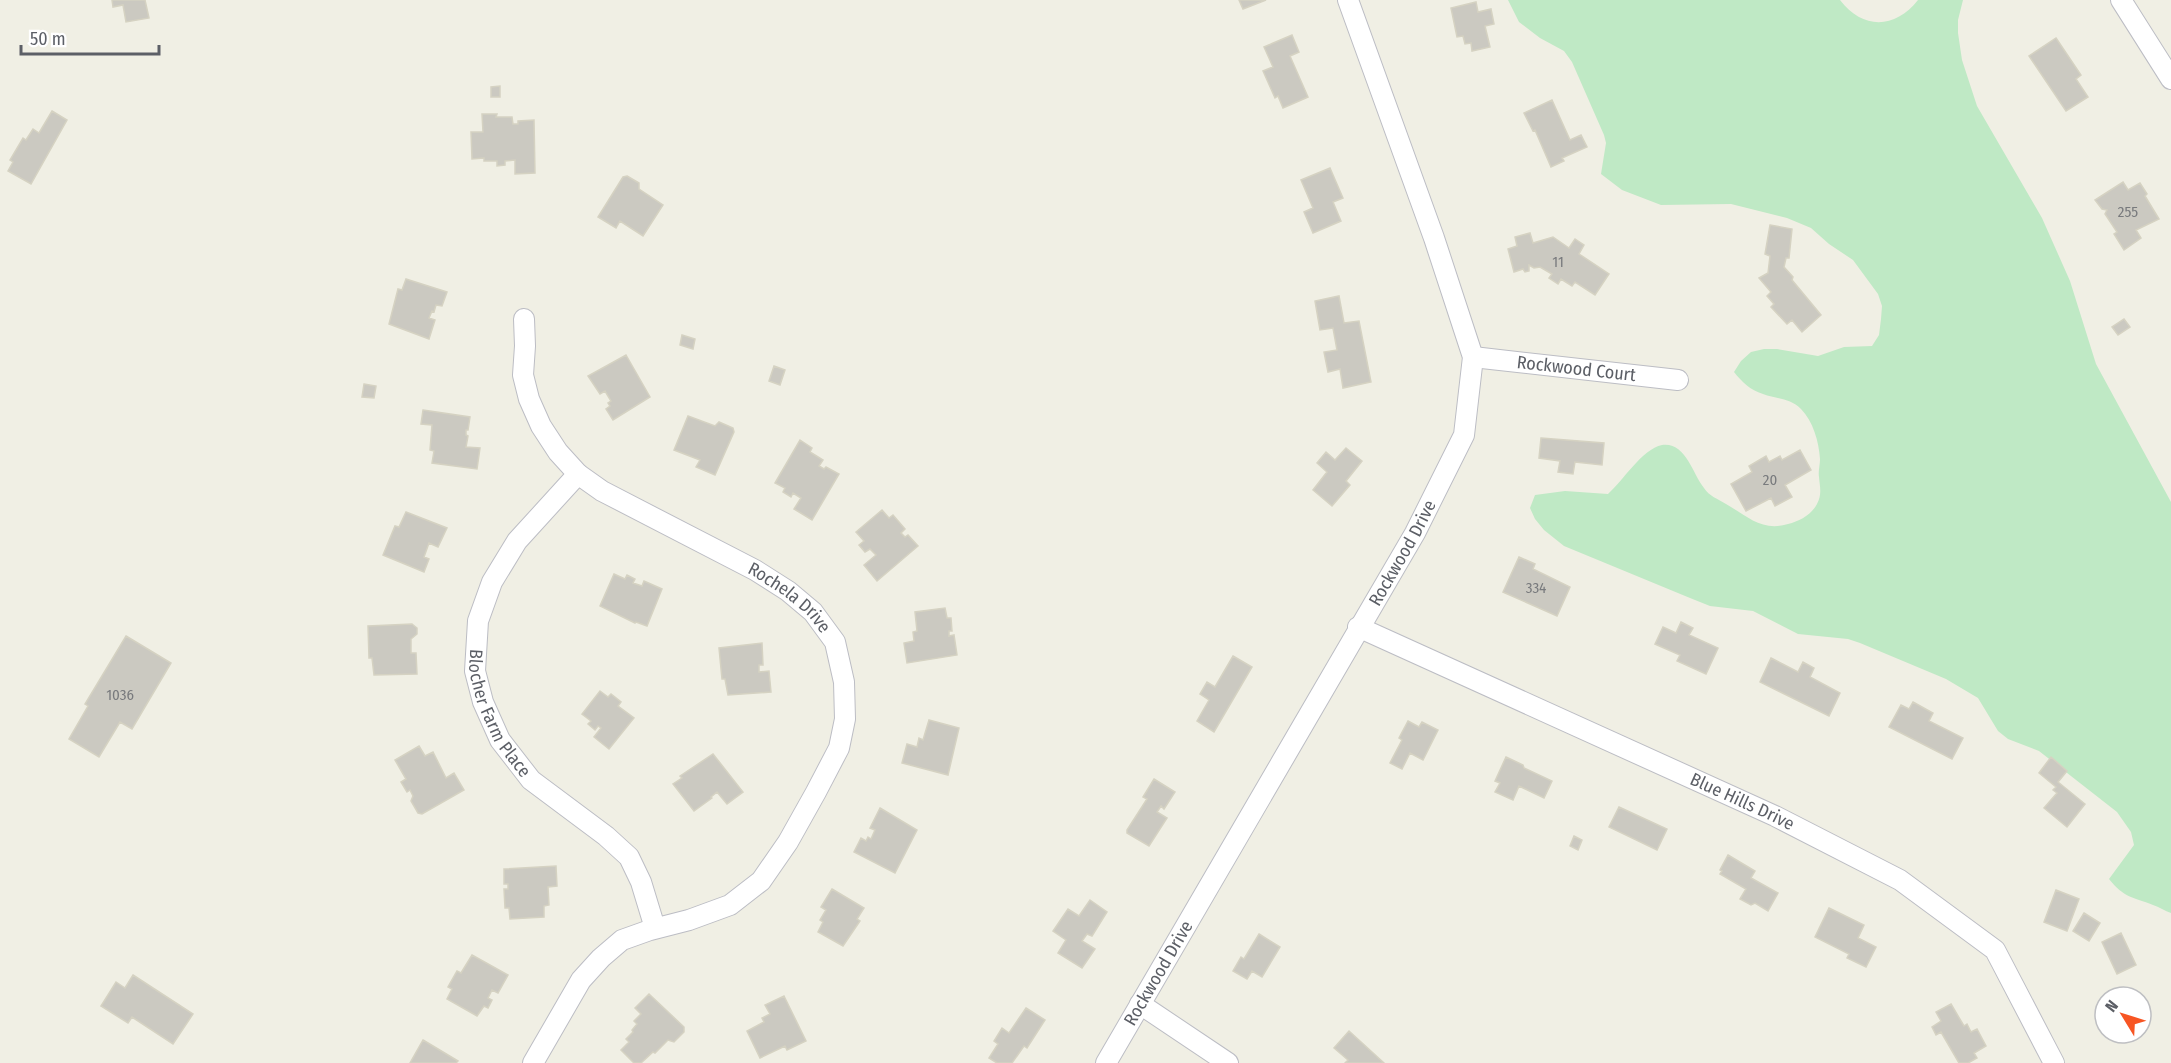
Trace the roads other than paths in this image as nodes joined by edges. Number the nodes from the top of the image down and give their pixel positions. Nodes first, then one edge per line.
1 (1348, 0) edge
2 (2121, 0) edge
3 (2171, 79) edge
4 (524, 319) dead end
5 (1473, 357) junction
6 (1678, 380) dead end
7 (578, 474) junction
8 (1358, 627) junction
9 (655, 928) junction
10 (1140, 1004) junction
11 (533, 1063) edge
12 (1106, 1063) edge
13 (1228, 1063) edge
14 (2054, 1063) edge

1 - 5 street, Rockwood Drive
2 - 3 street
4 - 7 street, Rochela Drive
5 - 6 street, Rockwood Court
5 - 8 street, Rockwood Drive
7 - 9 street, Blocher Farm Place
7 - 9 street, Rochela Drive
8 - 10 street, Rockwood Drive
8 - 14 street, Blue Hills Drive
9 - 11 street, Rochela Drive
10 - 12 street, Rockwood Drive
10 - 13 street

